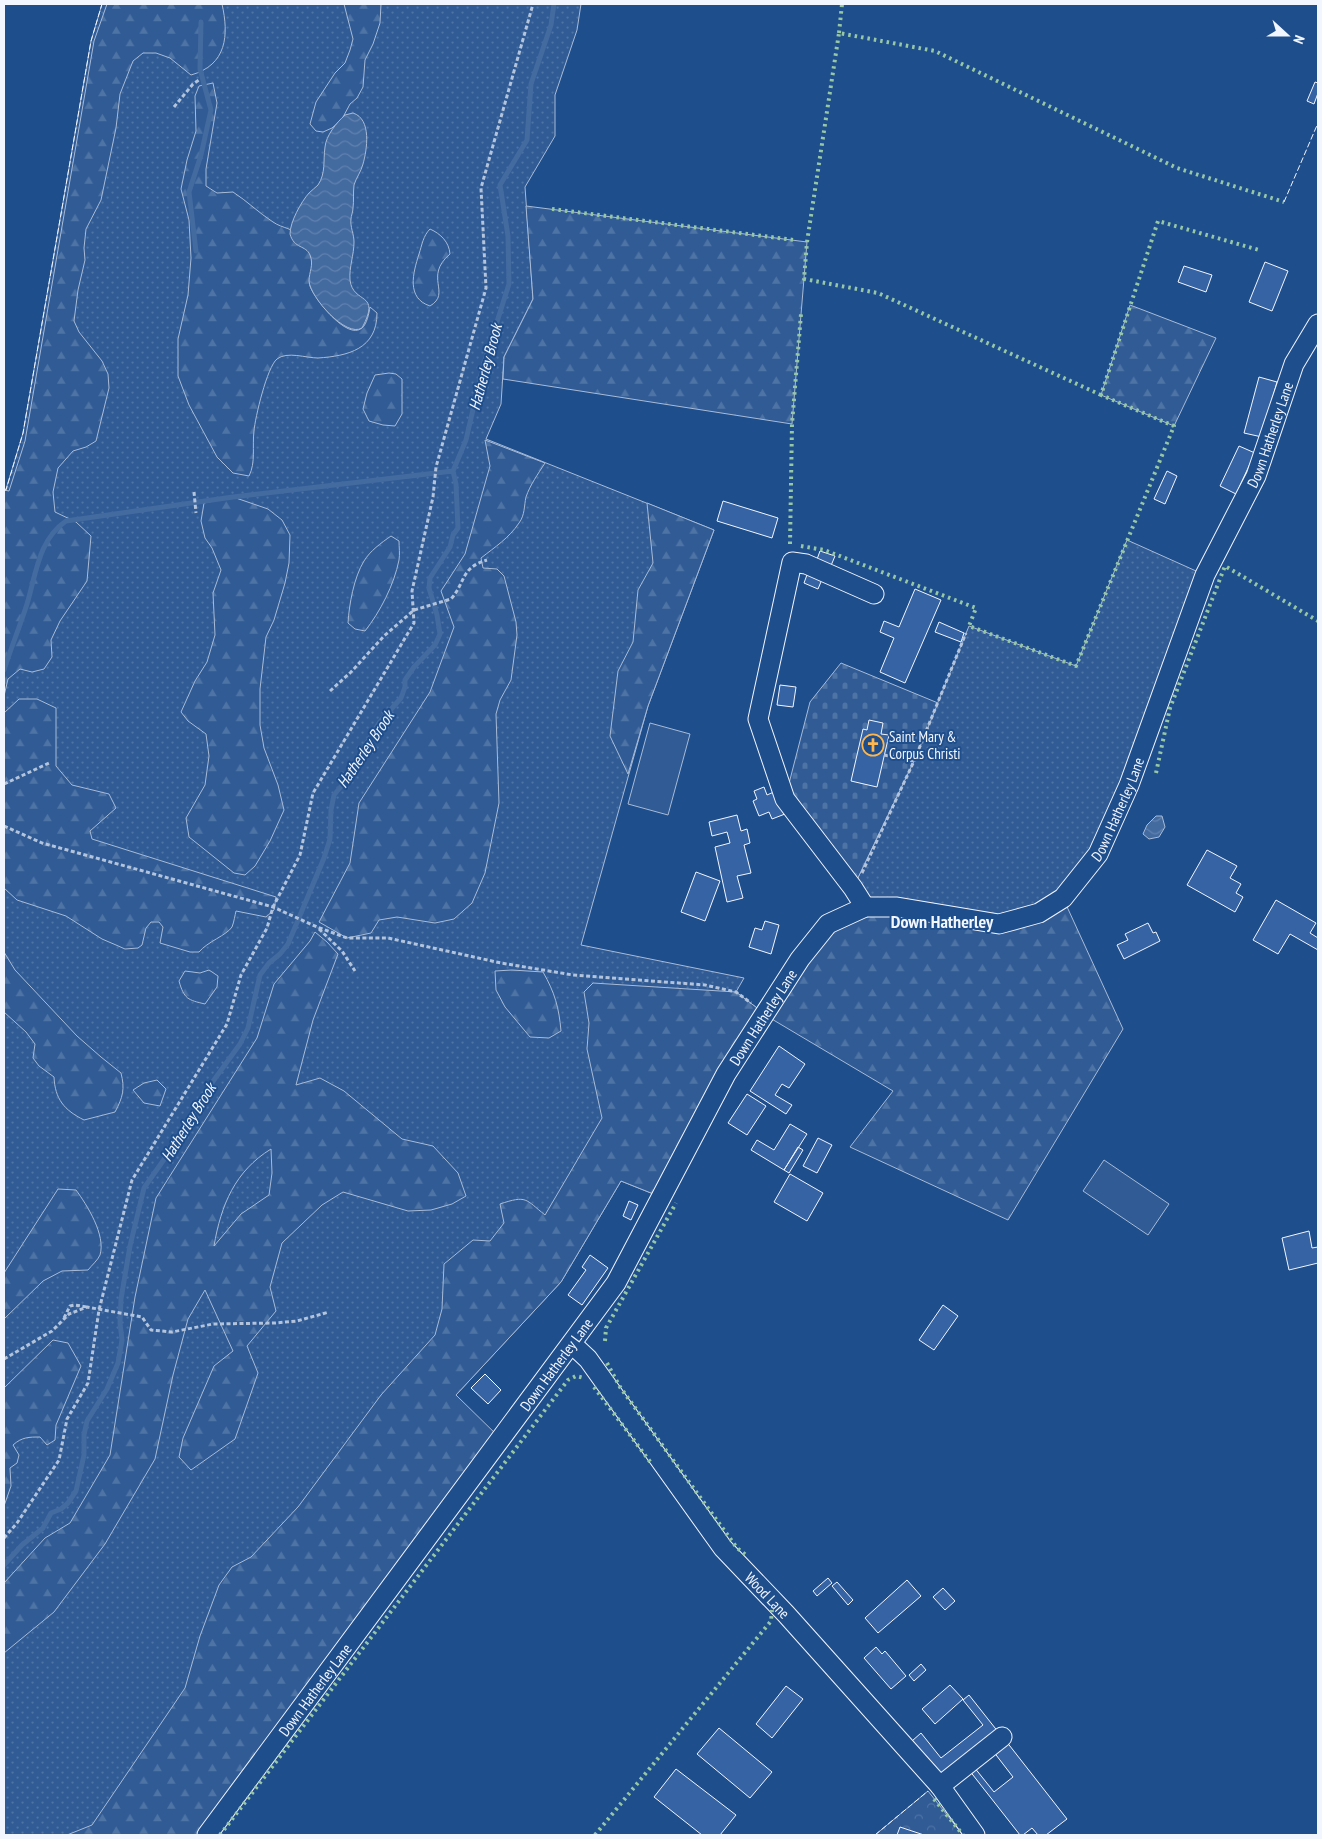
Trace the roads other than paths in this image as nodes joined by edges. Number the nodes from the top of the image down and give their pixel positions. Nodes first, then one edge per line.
1 (1318, 324) edge
2 (874, 594) dead end
3 (865, 908) junction
4 (572, 1344) junction
5 (1002, 1737) dead end
6 (940, 1786) junction
7 (206, 1835) edge
8 (974, 1835) edge

1 - 3 street, Down Hatherley Lane
2 - 3 street
3 - 4 street, Down Hatherley Lane
4 - 6 street, Wood Lane
4 - 7 street, Down Hatherley Lane
5 - 6 street
6 - 8 street, Wood Lane

